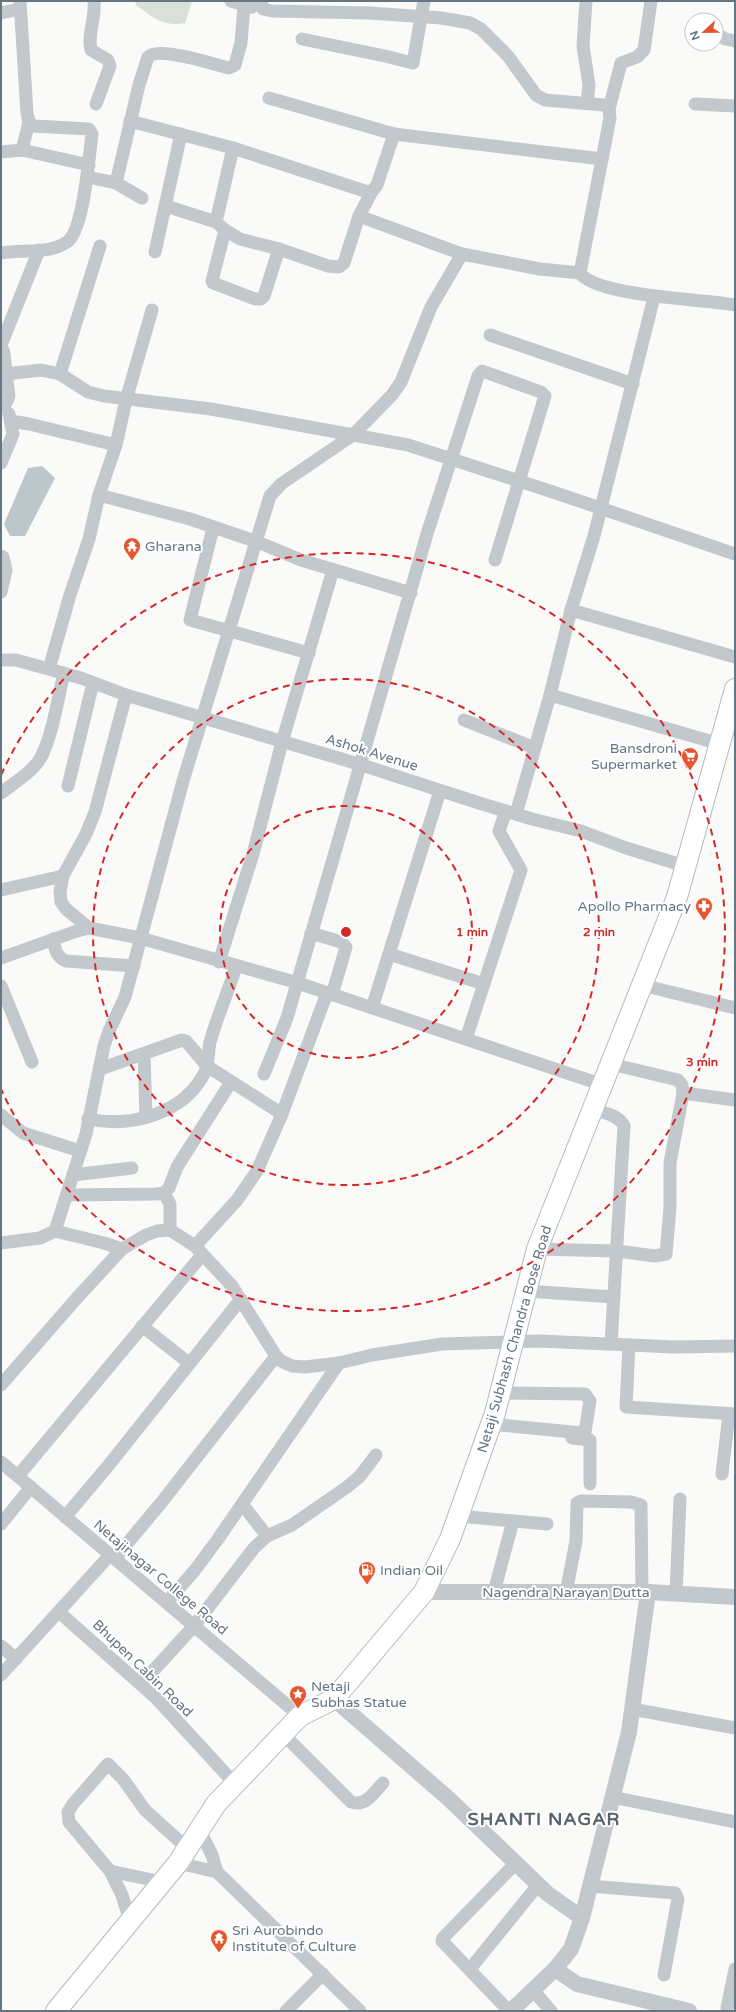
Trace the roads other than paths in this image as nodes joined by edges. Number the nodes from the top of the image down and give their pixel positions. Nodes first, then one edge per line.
1 (94, 1) edge
2 (231, 1) edge
3 (424, 1) edge
4 (586, 1) edge
5 (651, 1) edge
6 (20, 5) edge
7 (262, 5) edge
8 (244, 6) junction
9 (1, 13) edge
10 (421, 16) junction
11 (724, 38) edge
12 (302, 39) dead end
13 (735, 41) edge
14 (269, 98) dead end
15 (587, 103) junction
16 (96, 104) dead end
17 (695, 104) dead end
18 (735, 106) edge
19 (609, 109) junction
20 (130, 121) junction
21 (29, 122) junction
22 (181, 134) junction
23 (394, 134) junction
24 (233, 148) junction
25 (22, 150) junction
26 (1, 152) edge
27 (602, 159) junction
28 (88, 171) junction
29 (116, 183) junction
30 (370, 193) junction
31 (142, 198) dead end
32 (166, 206) junction
33 (359, 216) junction
34 (220, 226) junction
35 (100, 246) dead end
36 (278, 249) junction
37 (39, 250) junction
38 (155, 252) dead end
39 (1, 253) edge
40 (462, 254) junction
41 (580, 273) junction
42 (654, 297) junction
43 (735, 305) edge
44 (152, 310) dead end
45 (490, 335) dead end
46 (1, 345) edge
47 (6, 374) junction
48 (60, 374) junction
49 (633, 384) junction
50 (126, 400) junction
51 (3, 406) edge
52 (11, 421) junction
53 (353, 435) junction
54 (116, 445) junction
55 (452, 458) junction
56 (1, 463) edge
57 (519, 481) junction
58 (99, 495) junction
59 (602, 508) junction
60 (213, 528) junction
61 (255, 541) junction
62 (735, 554) edge
63 (1, 556) edge
64 (495, 560) dead end
65 (333, 570) junction
66 (1, 592) edge
67 (411, 593) junction
68 (571, 610) junction
69 (229, 630) junction
70 (309, 653) junction
71 (735, 657) edge
72 (1, 660) edge
73 (48, 669) junction
74 (64, 673) junction
75 (93, 683) junction
76 (550, 694) junction
77 (734, 694) edge
78 (126, 695) junction
79 (203, 719) junction
80 (464, 720) dead end
81 (282, 742) junction
82 (720, 744) junction
83 (534, 748) junction
84 (362, 765) junction
85 (68, 786) dead end
86 (440, 791) junction
87 (1, 793) edge
88 (511, 813) junction
89 (685, 866) junction
90 (63, 876) junction
91 (1, 890) edge
92 (89, 928) junction
93 (311, 933) junction
94 (140, 938) junction
95 (53, 939) junction
96 (389, 954) junction
97 (1, 958) edge
98 (219, 962) junction
99 (134, 966) junction
100 (236, 967) junction
101 (298, 983) junction
102 (484, 984) junction
103 (642, 985) junction
104 (1, 986) edge
105 (329, 994) junction
106 (372, 1008) junction
107 (735, 1008) edge
108 (5, 1009) edge
109 (466, 1039) junction
110 (144, 1054) junction
111 (32, 1062) dead end
112 (611, 1064) junction
113 (207, 1066) junction
114 (100, 1069) junction
115 (264, 1074) dead end
116 (231, 1082) junction
117 (603, 1085) junction
118 (683, 1093) junction
119 (735, 1100) edge
120 (593, 1108) junction
121 (282, 1114) junction
122 (1, 1115) edge
123 (146, 1118) junction
124 (88, 1120) junction
125 (80, 1151) junction
126 (132, 1168) dead end
127 (73, 1175) junction
128 (164, 1193) junction
129 (67, 1195) junction
130 (170, 1230) junction
131 (55, 1231) junction
132 (1, 1243) edge
133 (122, 1249) junction
134 (537, 1249) junction
135 (198, 1250) junction
136 (617, 1251) junction
137 (526, 1291) junction
138 (614, 1297) junction
139 (241, 1298) junction
140 (142, 1326) junction
141 (513, 1342) junction
142 (611, 1344) junction
143 (629, 1345) junction
144 (735, 1346) edge
145 (276, 1356) junction
146 (190, 1363) junction
147 (339, 1363) junction
148 (1, 1385) edge
149 (500, 1393) junction
150 (732, 1414) edge
151 (489, 1428) junction
152 (376, 1455) dead end
153 (1, 1462) edge
154 (722, 1474) dead end
155 (18, 1476) junction
156 (590, 1484) dead end
157 (31, 1487) junction
158 (680, 1499) dead end
159 (242, 1504) junction
160 (458, 1516) junction
161 (66, 1517) junction
162 (513, 1521) junction
163 (1, 1524) edge
164 (547, 1524) dead end
165 (267, 1536) junction
166 (112, 1557) junction
167 (424, 1592) junction
168 (494, 1592) junction
169 (645, 1592) junction
170 (566, 1593) junction
171 (676, 1593) junction
172 (735, 1597) edge
173 (166, 1602) junction
174 (59, 1612) junction
175 (194, 1626) junction
176 (1, 1646) edge
177 (16, 1659) junction
178 (1, 1675) edge
179 (141, 1684) junction
180 (334, 1699) junction
181 (632, 1709) junction
182 (300, 1716) junction
183 (735, 1728) edge
184 (283, 1734) junction
185 (383, 1783) dead end
186 (236, 1784) junction
187 (612, 1797) junction
188 (735, 1822) edge
189 (199, 1829) junction
190 (182, 1855) junction
191 (516, 1863) junction
192 (110, 1871) junction
193 (217, 1872) junction
194 (162, 1882) junction
195 (538, 1885) junction
196 (590, 1886) junction
197 (582, 1918) junction
198 (130, 1920) junction
199 (555, 1968) junction
200 (470, 1969) junction
201 (735, 1969) edge
202 (323, 1974) junction
203 (664, 1975) dead end
204 (533, 1990) junction
205 (726, 2008) dead end
206 (56, 2011) edge
207 (286, 2011) edge
208 (360, 2011) edge
209 (510, 2011) edge
210 (551, 2011) edge
211 (689, 2011) edge

1 - 16 street
2 - 8 street
3 - 10 street
4 - 15 street
5 - 19 street
6 - 9 street
6 - 21 street
7 - 8 street
7 - 10 street
8 - 20 street
10 - 12 street
10 - 15 street
11 - 13 street
14 - 23 street
15 - 19 street
17 - 18 street
19 - 27 street
20 - 22 street
20 - 29 street
21 - 25 street
21 - 28 street
22 - 24 street
22 - 32 street
23 - 27 street
23 - 30 street
24 - 30 street
24 - 34 street
25 - 26 street
25 - 28 street
27 - 41 street
28 - 29 street
28 - 37 street
29 - 31 street
30 - 33 street
32 - 34 street
32 - 38 street
33 - 36 street
33 - 40 street
34 - 36 street
34 - 36 street
35 - 48 street
37 - 39 street
37 - 46 street
40 - 41 street
40 - 53 street
41 - 42 street
42 - 43 street
42 - 49 street
44 - 50 street
45 - 49 street
46 - 47 street
47 - 48 street
47 - 51 street
48 - 50 street
49 - 59 street
50 - 53 street
50 - 54 street
51 - 52 street
52 - 54 street
52 - 56 street
53 - 55 street
53 - 61 street
54 - 58 street
55 - 57 street
55 - 57 street
55 - 67 street
57 - 59 street
57 - 64 street
58 - 60 street
58 - 73 street
59 - 62 street
59 - 68 street
60 - 61 street
60 - 69 street
61 - 65 street
61 - 69 street
63 - 66 street
65 - 67 street
65 - 70 street
67 - 84 street
68 - 71 street
68 - 76 street
69 - 70 street
69 - 79 street
70 - 81 street
72 - 73 street, Ashok Avenue
73 - 74 street, Ashok Avenue
74 - 75 street, Ashok Avenue
74 - 87 street
75 - 78 street, Ashok Avenue
75 - 85 street
76 - 82 street
76 - 83 street
77 - 82 main road, Netaji Subhash Chandra Bose Road
78 - 79 street, Ashok Avenue
78 - 90 street
79 - 81 street, Ashok Avenue
79 - 94 street
80 - 83 street
81 - 84 street, Ashok Avenue
81 - 98 street
82 - 89 main road, Netaji Subhash Chandra Bose Road
83 - 88 street
84 - 86 street, Ashok Avenue
84 - 93 street
86 - 88 street, Ashok Avenue
86 - 96 street
88 - 89 street, Ashok Avenue
88 - 102 street
89 - 103 main road, Netaji Subhash Chandra Bose Road
90 - 91 street
90 - 92 street
92 - 94 street
92 - 95 street
93 - 101 street
93 - 105 street
94 - 98 street
94 - 99 street
95 - 97 street
95 - 99 street
96 - 102 street
96 - 106 street
98 - 100 street
99 - 114 street
100 - 101 street
100 - 113 street
101 - 105 street
101 - 115 street
102 - 109 street
103 - 107 street
103 - 112 main road, Netaji Subhash Chandra Bose Road
104 - 108 street
105 - 106 street
105 - 121 street
106 - 109 street
108 - 111 street
109 - 117 street
110 - 113 street
110 - 114 street
110 - 123 street
112 - 117 main road, Netaji Subhash Chandra Bose Road
112 - 118 street
113 - 116 street
113 - 123 street
114 - 124 street
116 - 121 street
116 - 128 street
117 - 120 main road, Netaji Subhash Chandra Bose Road
118 - 119 street
118 - 136 street
120 - 134 main road, Netaji Subhash Chandra Bose Road
120 - 136 street
121 - 135 street
122 - 125 street
123 - 124 street
124 - 125 street
125 - 127 street
126 - 127 street
127 - 129 street
128 - 129 street
128 - 130 street
129 - 131 street
130 - 133 street
130 - 135 street
131 - 132 street
131 - 133 street
133 - 148 street
134 - 136 street
134 - 137 main road, Netaji Subhash Chandra Bose Road
135 - 139 street
135 - 140 street
136 - 138 street
137 - 138 street
137 - 141 main road, Netaji Subhash Chandra Bose Road
138 - 142 street
139 - 145 street
139 - 146 street
140 - 146 street
140 - 155 street
141 - 142 street
141 - 147 street
141 - 149 main road, Netaji Subhash Chandra Bose Road
142 - 143 street
143 - 144 street
143 - 150 street
145 - 147 street
145 - 166 street
146 - 161 street
147 - 159 street
149 - 151 main road, Netaji Subhash Chandra Bose Road
149 - 151 street
150 - 154 street
151 - 156 street
151 - 160 main road, Netaji Subhash Chandra Bose Road
152 - 165 street
153 - 155 street, Netajinagar College Road
155 - 157 street, Netajinagar College Road
157 - 161 street, Netajinagar College Road
157 - 163 street
158 - 171 street
159 - 165 street
159 - 173 street
160 - 162 street
160 - 167 main road, Netaji Subhash Chandra Bose Road
161 - 166 street, Netajinagar College Road
162 - 164 street
162 - 168 street
165 - 175 street
166 - 173 street, Netajinagar College Road
166 - 174 street
167 - 168 street, Nagendra Narayan Dutta
167 - 180 main road, Netaji Subhash Chandra Bose Road
168 - 170 street, Nagendra Narayan Dutta
169 - 170 street, Nagendra Narayan Dutta
169 - 170 street
169 - 171 street, Nagendra Narayan Dutta
169 - 181 street
171 - 172 street, Nagendra Narayan Dutta
173 - 175 street, Netajinagar College Road
174 - 177 street
174 - 179 street, Bhupen Cabin Road
175 - 179 street
175 - 182 street, Netajinagar College Road
176 - 177 street
177 - 178 street
179 - 186 street, Bhupen Cabin Road
180 - 182 main road, Netaji Subhash Chandra Bose Road
180 - 191 street
181 - 183 street
181 - 187 street
182 - 184 main road, Netaji Subhash Chandra Bose Road
184 - 185 street
184 - 186 main road, Netaji Subhash Chandra Bose Road
186 - 189 main road, Netaji Subhash Chandra Bose Road
187 - 188 street
187 - 196 street
189 - 190 main road, Netaji Subhash Chandra Bose Road
189 - 193 street
190 - 192 street
190 - 193 street
190 - 194 main road, Netaji Subhash Chandra Bose Road
191 - 195 street
191 - 200 street
192 - 194 street
192 - 198 street
193 - 202 street
194 - 198 main road, Netaji Subhash Chandra Bose Road
195 - 197 street
195 - 200 street
196 - 197 street
196 - 203 street
197 - 199 street
198 - 206 main road, Netaji Subhash Chandra Bose Road
199 - 204 street
199 - 211 street
200 - 209 street
201 - 205 street
202 - 207 street
202 - 208 street
204 - 209 street
204 - 210 street

